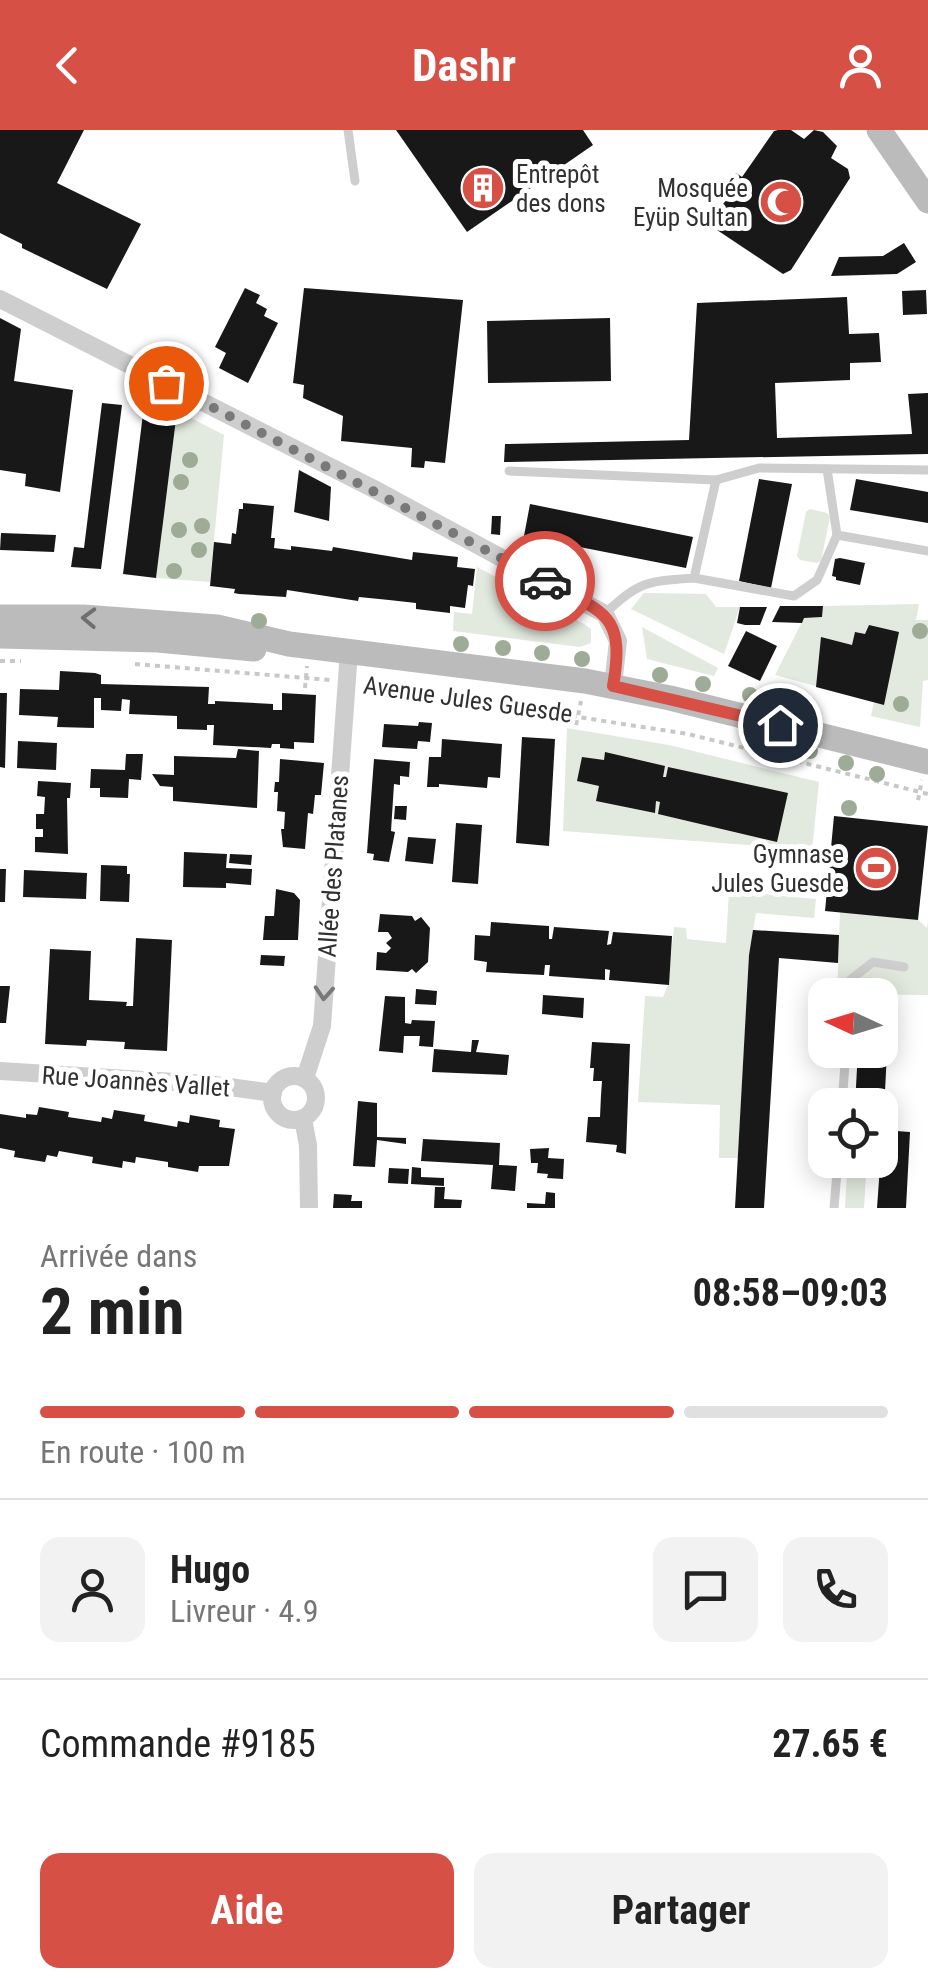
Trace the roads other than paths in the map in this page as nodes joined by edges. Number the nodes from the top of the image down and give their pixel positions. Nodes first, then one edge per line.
1 (348, 130) edge
2 (881, 131) edge
3 (355, 181) dead end
4 (928, 201) edge
5 (0, 299) edge
6 (826, 469) junction
7 (928, 470) edge
8 (510, 471) dead end
9 (716, 480) junction
10 (837, 534) junction
11 (928, 550) edge
12 (694, 578) junction
13 (605, 614) junction
14 (0, 616) edge
15 (0, 636) edge
16 (349, 652) junction
17 (298, 653) junction
18 (613, 686) junction
19 (925, 769) edge
20 (904, 967) dead end
21 (853, 978) edge
22 (0, 1071) edge
23 (304, 1078) junction
24 (272, 1093) junction
25 (303, 1119) junction
26 (836, 1178) edge
27 (308, 1208) edge
28 (834, 1208) edge

1 - 3 lane
2 - 4 street
5 - 13 street
6 - 7 lane
6 - 9 lane
6 - 10 lane
8 - 9 lane
9 - 12 lane
10 - 11 lane
10 - 12 lane
12 - 13 lane
13 - 18 street
17 -> 14 street, Avenue Jules Guesde
15 - 17 street, Avenue Jules Guesde
16 - 17 street, Avenue Jules Guesde
16 - 18 street, Avenue Jules Guesde
16 -> 23 street, Allée des Platanes
18 - 19 street, Avenue Jules Guesde
20 - 21 lane
22 - 24 street, Rue Joannès Vallet
23 - 24 street
23 - 25 street
24 - 25 street
25 - 27 street
26 - 28 lane

